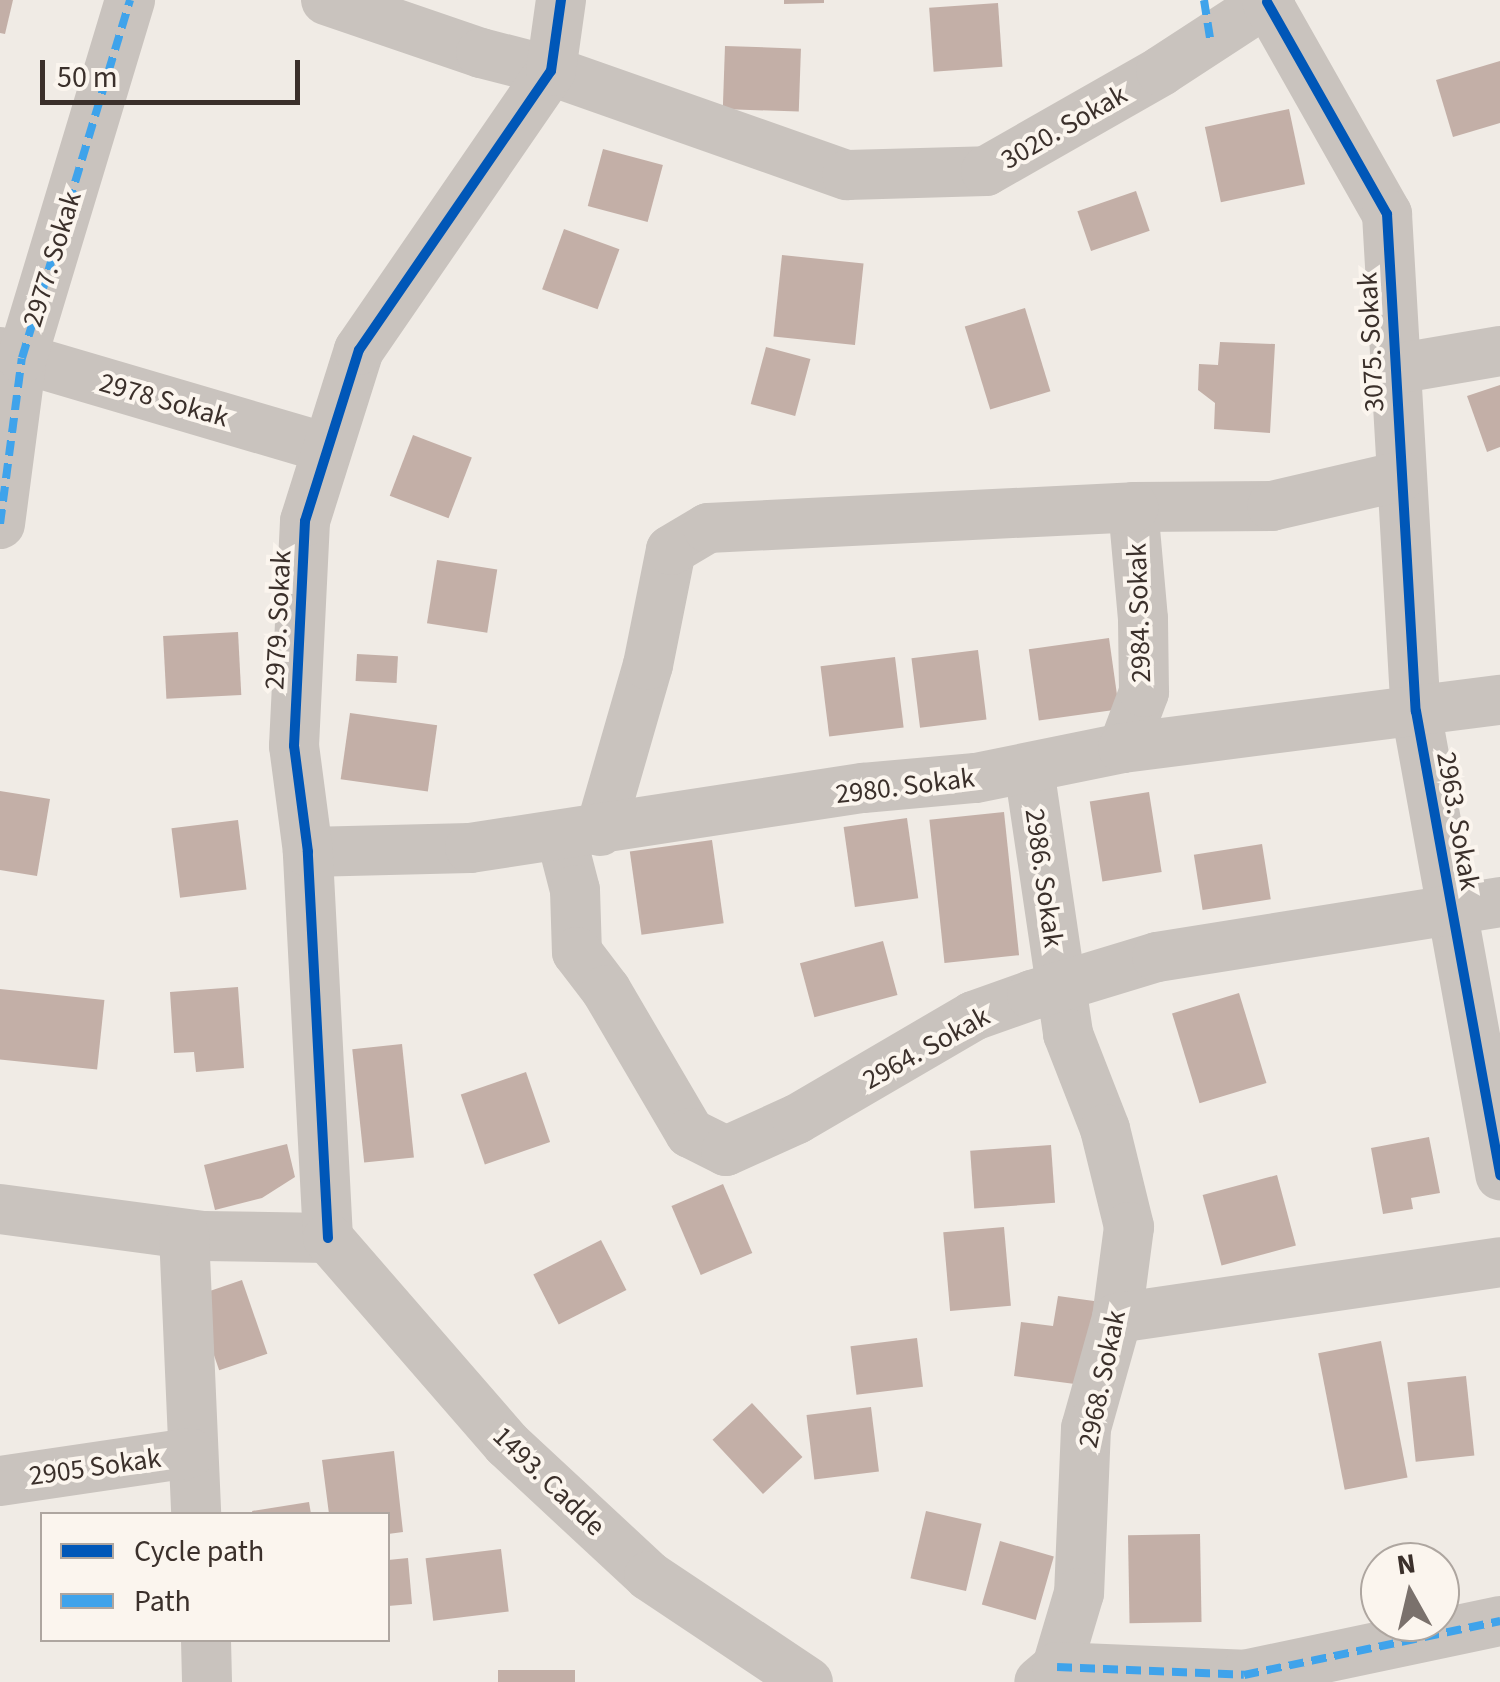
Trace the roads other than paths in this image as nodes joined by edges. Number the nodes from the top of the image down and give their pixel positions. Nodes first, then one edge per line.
1 (130, 0) edge
2 (326, 0) edge
3 (561, 0) edge
4 (1268, 1) edge
5 (1207, 20) edge
6 (551, 70) junction
7 (1500, 350) edge
8 (11, 355) edge
9 (1395, 369) junction
10 (327, 448) junction
11 (1402, 476) junction
12 (1133, 507) junction
13 (0, 524) edge
14 (1500, 700) edge
15 (1416, 711) junction
16 (1123, 748) junction
17 (1029, 769) junction
18 (580, 833) junction
19 (308, 852) junction
20 (1500, 902) edge
21 (1451, 909) junction
22 (1060, 988) junction
23 (1106, 1128) joint
24 (1500, 1175) edge
25 (0, 1209) edge
26 (184, 1234) junction
27 (328, 1238) junction
28 (1500, 1262) edge
29 (1116, 1318) junction
30 (190, 1453) junction
31 (0, 1481) edge
32 (196, 1512) edge
33 (1500, 1621) edge
34 (206, 1642) edge
35 (1048, 1674) edge
36 (207, 1682) edge
37 (808, 1682) edge

1 - 8 street, 2977. Sokak
2 - 6 street, 3020. Sokak
3 - 6 street
4 - 5 street, 3020. Sokak
4 - 9 street, 3075. Sokak
5 - 6 street, 3020. Sokak
6 - 10 street, 2979. Sokak
7 - 9 street
8 - 10 street, 2978 Sokak
8 - 13 street, 2977. Sokak
9 - 11 street, 3075. Sokak
10 - 19 street, 2979. Sokak
11 - 12 street, 2984. Sokak
11 - 15 street, 3075. Sokak
12 - 16 street, 2984. Sokak
12 - 18 street
14 - 15 street, 2980. Sokak
15 - 16 street, 2980. Sokak
15 - 21 street, 2963. Sokak
16 - 17 street, 2980. Sokak
17 - 18 street, 2980. Sokak
17 - 22 street, 2986. Sokak
18 - 19 street, 2980. Sokak
18 - 22 street, 2964. Sokak
19 - 27 street, 2979. Sokak
20 - 21 street, 2964. Sokak
21 - 22 street, 2964. Sokak
21 - 24 street, 2963. Sokak
22 - 23 street, 2986. Sokak
23 - 29 street, 2968. Sokak
25 - 26 street
26 - 27 street
26 - 30 street
27 - 37 street, 1493. Cadde
28 - 29 street
29 - 35 street, 2968. Sokak
30 - 31 street, 2905 Sokak
30 - 32 street
33 - 35 street
34 - 36 street

